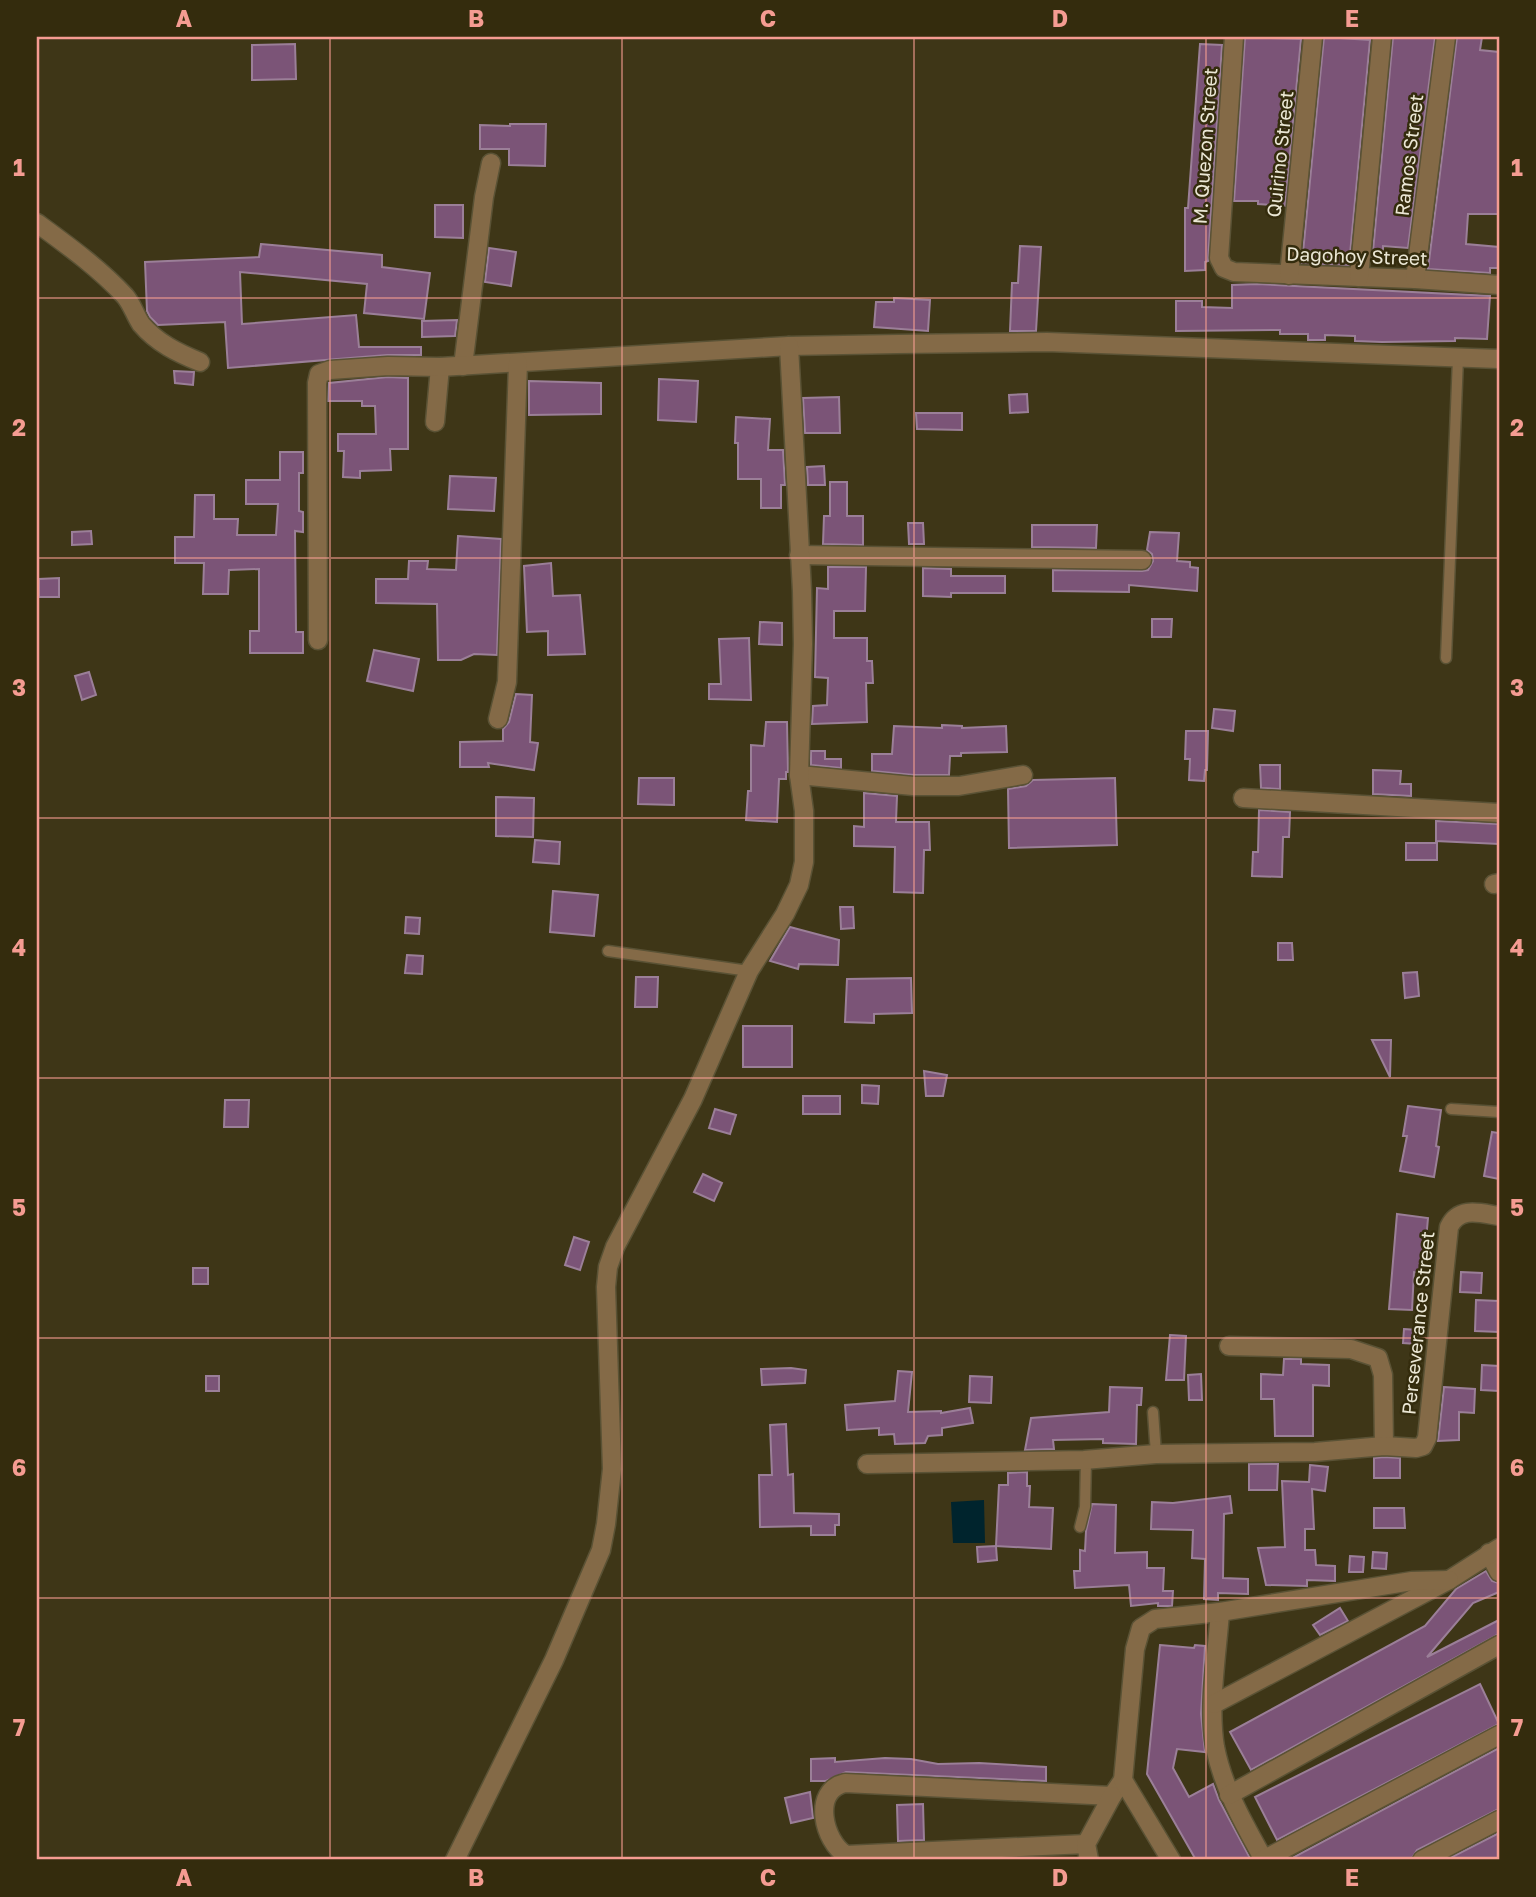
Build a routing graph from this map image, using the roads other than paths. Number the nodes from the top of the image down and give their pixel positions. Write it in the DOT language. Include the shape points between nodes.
graph roads {
  1 [pos="1234,37"];
  2 [pos="1313,37"];
  3 [pos="1382,37"];
  4 [pos="1446,37"];
  5 [pos="491,163"];
  6 [pos="37,223"];
  7 [pos="1219,258"];
  8 [pos="1289,275"];
  9 [pos="1359,278"];
  10 [pos="1415,279"];
  11 [pos="1499,285"];
  12 [pos="789,346"];
  13 [pos="1458,358"];
  14 [pos="1499,359"];
  15 [pos="200,362"];
  16 [pos="518,363"];
  17 [pos="463,366"];
  18 [pos="440,367"];
  19 [pos="435,422"];
  20 [pos="799,555"];
  21 [pos="1142,560"];
  22 [pos="318,640"];
  23 [pos="1446,658"];
  24 [pos="498,719"];
  25 [pos="799,775"];
  26 [pos="1023,775"];
  27 [pos="1243,798"];
  28 [pos="1499,813"];
  29 [pos="608,951"];
  30 [pos="749,971"];
  31 [pos="1451,1109"];
  32 [pos="1499,1112"];
  33 [pos="1499,1216"];
  34 [pos="1229,1346"];
  35 [pos="1153,1412"];
  36 [pos="1384,1446"];
  37 [pos="1156,1454"];
  38 [pos="1086,1459"];
  39 [pos="867,1464"];
  40 [pos="1080,1528"];
  41 [pos="1494,1551"];
  42 [pos="1499,1572"];
  43 [pos="1449,1580"];
  44 [pos="1220,1612"];
  45 [pos="1499,1645"];
  46 [pos="1214,1704"];
  47 [pos="1499,1735"];
  48 [pos="1123,1780"];
  49 [pos="1229,1795"];
  50 [pos="1112,1796"];
  51 [pos="1499,1820"];
  52 [pos="1087,1852"];
  53 [pos="455,1860"];
  54 [pos="1171,1860"];
  55 [pos="1263,1860"];
  56 [pos="1422,1860"];
  1 -- 7 [label="street, M. Quezon Street"];
  2 -- 8 [label="street, Quirino Street"];
  3 -- 9 [label="street"];
  4 -- 10 [label="street, Ramos Street"];
  5 -- 17 [label="street"];
  6 -- 15 [label="street" via="106,278 142,324 171,350"];
  7 -- 8 [label="street, Dagohoy Street" via="1224,268 1234,272"];
  8 -- 9 [label="street, Dagohoy Street"];
  9 -- 10 [label="street, Dagohoy Street"];
  10 -- 11 [label="street, Dagohoy Street"];
  12 -- 13 [label="street" via="1046,342"];
  12 -- 16 [label="street"];
  12 -- 20 [label="street"];
  13 -- 14 [label="street"];
  13 -- 23 [label="lane"];
  16 -- 17 [label="street"];
  16 -- 24 [label="street" via="507,682"];
  17 -- 18 [label="street"];
  18 -- 19 [label="street"];
  18 -- 22 [label="street" via="388,366 319,374"];
  20 -- 21 [label="street"];
  20 -- 25 [label="street" via="803,644"];
  25 -- 26 [label="street" via="958,786"];
  25 -- 30 [label="street" via="804,811 799,885"];
  27 -- 28 [label="street"];
  29 -- 30 [label="lane"];
  30 -- 53 [label="street" via="705,1075 608,1267 611,1469 601,1550 554,1660"];
  31 -- 32 [label="lane"];
  33 -- 36 [label="street, Perseverance Street" via="1465,1212 1452,1220 1427,1438 1416,1448"];
  34 -- 36 [label="street" via="1351,1349 1378,1358"];
  35 -- 37 [label="lane"];
  36 -- 37 [label="street" via="1315,1452"];
  37 -- 38 [label="street"];
  38 -- 39 [label="street"];
  38 -- 40 [label="lane"];
  41 -- 42 [label="street"];
  41 -- 43 [label="street"];
  43 -- 44 [label="street" via="1412,1581"];
  43 -- 46 [label="street"];
  44 -- 46 [label="street"];
  44 -- 48 [label="street" via="1155,1619 1140,1628"];
  45 -- 49 [label="street"];
  46 -- 49 [label="street" via="1215,1746"];
  47 -- 55 [label="street"];
  48 -- 50 [label="street"];
  48 -- 54 [label="street"];
  49 -- 55 [label="street"];
  50 -- 52 [label="street"];
  50 -- 52 [label="street" via="845,1783 828,1791 824,1802 833,1844 846,1855"];
  51 -- 56 [label="street"];
}
